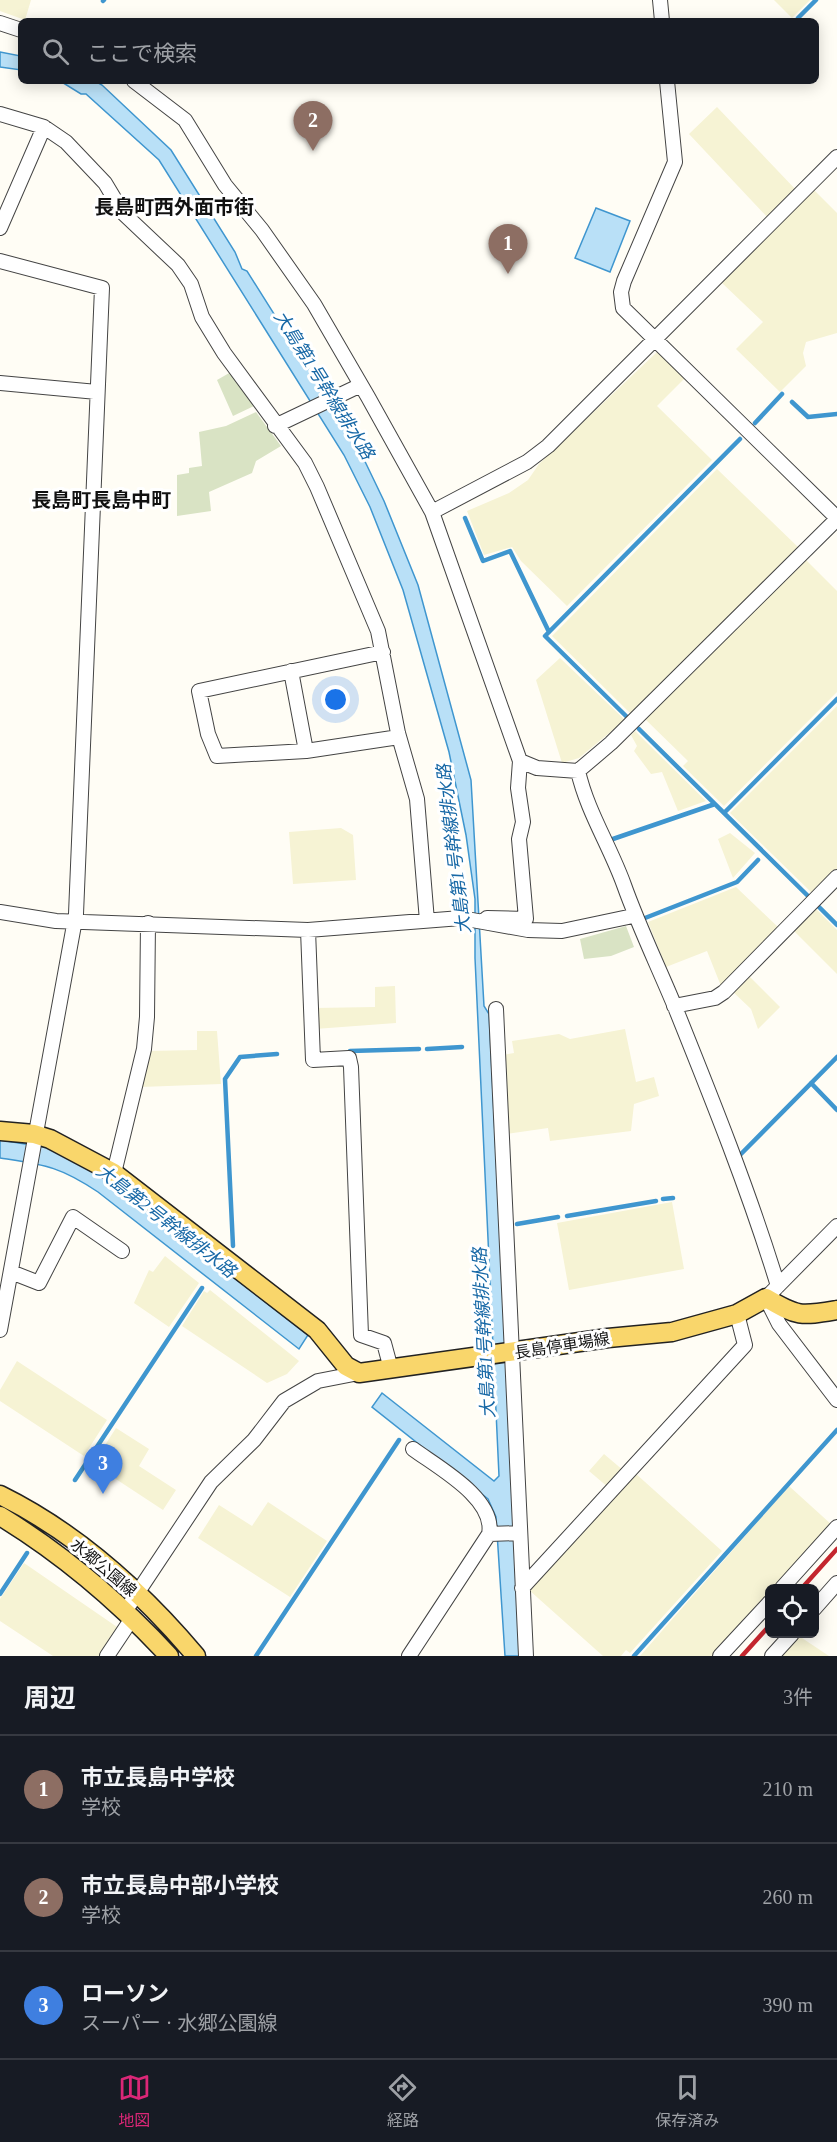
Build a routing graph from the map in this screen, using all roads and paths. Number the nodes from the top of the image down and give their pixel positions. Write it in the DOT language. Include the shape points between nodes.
graph roads {
  1 [pos="660,0"];
  2 [pos="662,18"];
  3 [pos="0,23"];
  4 [pos="18,29"];
  5 [pos="138,84"];
  6 [pos="667,84"];
  7 [pos="0,114"];
  8 [pos="44,127"];
  9 [pos="837,157"];
  10 [pos="0,228"];
  11 [pos="0,261"];
  12 [pos="658,339"];
  13 [pos="0,382"];
  14 [pos="361,385"];
  15 [pos="97,392"];
  16 [pos="275,426"];
  17 [pos="432,512"];
  18 [pos="837,519"];
  19 [pos="383,652"];
  20 [pos="291,671"];
  21 [pos="399,737"];
  22 [pos="306,751"];
  23 [pos="520,760"];
  24 [pos="578,771"];
  25 [pos="837,877"];
  26 [pos="0,912"];
  27 [pos="633,916"];
  28 [pos="478,920"];
  29 [pos="427,921"];
  30 [pos="74,922"];
  31 [pos="148,923"];
  32 [pos="308,930"];
  33 [pos="674,1006"];
  34 [pos="496,1010"];
  35 [pos="0,1131"];
  36 [pos="33,1138"];
  37 [pos="114,1173"];
  38 [pos="837,1226"];
  39 [pos="122,1251"];
  40 [pos="11,1272"];
  41 [pos="772,1292"];
  42 [pos="837,1310"];
  43 [pos="737,1314"];
  44 [pos="0,1330"];
  45 [pos="512,1353"];
  46 [pos="391,1369"];
  47 [pos="359,1373"];
  48 [pos="837,1400"];
  49 [pos="413,1449"];
  50 [pos="0,1495"];
  51 [pos="0,1516"];
  52 [pos="837,1527"];
  53 [pos="518,1533"];
  54 [pos="491,1534"];
  55 [pos="837,1583"];
  56 [pos="786,1584"];
  57 [pos="522,1588"];
  58 [pos="137,1594"];
  59 [pos="819,1603"];
  60 [pos="765,1607"];
  61 [pos="129,1613"];
  62 [pos="788,1638"];
  63 [pos="107,1656"];
  64 [pos="169,1656"];
  65 [pos="196,1656"];
  66 [pos="409,1656"];
  67 [pos="526,1656"];
  68 [pos="720,1656"];
  69 [pos="772,1656"];
  1 -- 2 [label="street"];
  3 -- 4 [label="street"];
  5 -- 14 [label="street" via="185,120 225,185 314,304"];
  6 -- 12 [label="street" via="675,162 621,292 623,308"];
  7 -- 8 [label="street"];
  8 -- 10 [label="street"];
  8 -- 16 [label="street" via="79,154 105,183 123,213 186,274 208,328"];
  9 -- 12 [label="street"];
  11 -- 15 [label="street" via="102,288"];
  12 -- 17 [label="street" via="548,446 526,462"];
  12 -- 18 [label="street"];
  13 -- 15 [label="street"];
  14 -- 16 [label="street"];
  14 -- 17 [label="street"];
  15 -- 30 [label="street" via="81,842"];
  16 -- 19 [label="street" via="305,464 317,487 378,631"];
  17 -- 23 [label="street"];
  18 -- 24 [label="street"];
  19 -- 20 [label="street"];
  19 -- 21 [label="street"];
  20 -- 22 [label="street"];
  20 -- 22 [label="street" via="200,691 208,734 217,756"];
  21 -- 22 [label="street"];
  21 -- 29 [label="street" via="417,800"];
  23 -- 24 [label="street" via="537,768"];
  23 -- 28 [label="street" via="518,788 523,822 519,839 526,919"];
  24 -- 27 [label="street" via="583,794 616,866"];
  25 -- 33 [label="street" via="724,992 715,998"];
  26 -- 30 [label="street"];
  27 -- 28 [label="street" via="562,932"];
  27 -- 33 [label="street"];
  28 -- 29 [label="street"];
  29 -- 32 [label="street"];
  30 -- 31 [label="street"];
  30 -- 36 [label="street"];
  31 -- 32 [label="street"];
  31 -- 37 [label="street" via="144,1049"];
  32 -- 46 [label="street" via="313,1060 348,1058 351,1067 361,1335 384,1343"];
  33 -- 41 [label="street" via="757,1220"];
  34 -- 45 [label="street"];
  35 -- 36 [label="main road"];
  36 -- 37 [label="main road" via="50,1139"];
  36 -- 40 [label="street"];
  37 -- 47 [label="main road" via="317,1330 346,1366"];
  38 -- 41 [label="street"];
  39 -- 40 [label="street" via="73,1216 39,1283"];
  40 -- 44 [label="street"];
  41 -- 42 [label="main road" via="792,1314"];
  41 -- 43 [label="main road, 長島停車場線"];
  41 -- 48 [label="street" via="779,1324"];
  43 -- 45 [label="main road, 長島停車場線" via="672,1332"];
  43 -- 57 [label="street" via="745,1345"];
  45 -- 46 [label="main road, 長島停車場線"];
  45 -- 53 [label="street"];
  46 -- 47 [label="main road, 長島停車場線"];
  47 -- 58 [label="street" via="318,1381 284,1401 254,1440 211,1482"];
  49 -- 54 [label="street" via="467,1489 485,1508"];
  50 -- 58 [label="main road, 水郷公園線" via="46,1521"];
  51 -- 61 [label="main road, 水郷公園線" via="40,1540"];
  52 -- 56 [label="street"];
  53 -- 54 [label="street"];
  53 -- 57 [label="street"];
  54 -- 66 [label="street"];
  55 -- 59 [label="street"];
  57 -- 67 [label="street"];
  58 -- 61 [label="street"];
  58 -- 65 [label="main road, 水郷公園線"];
  60 -- 68 [label="street"];
  61 -- 63 [label="street"];
  61 -- 64 [label="main road, 水郷公園線"];
  62 -- 69 [label="street"];
}
